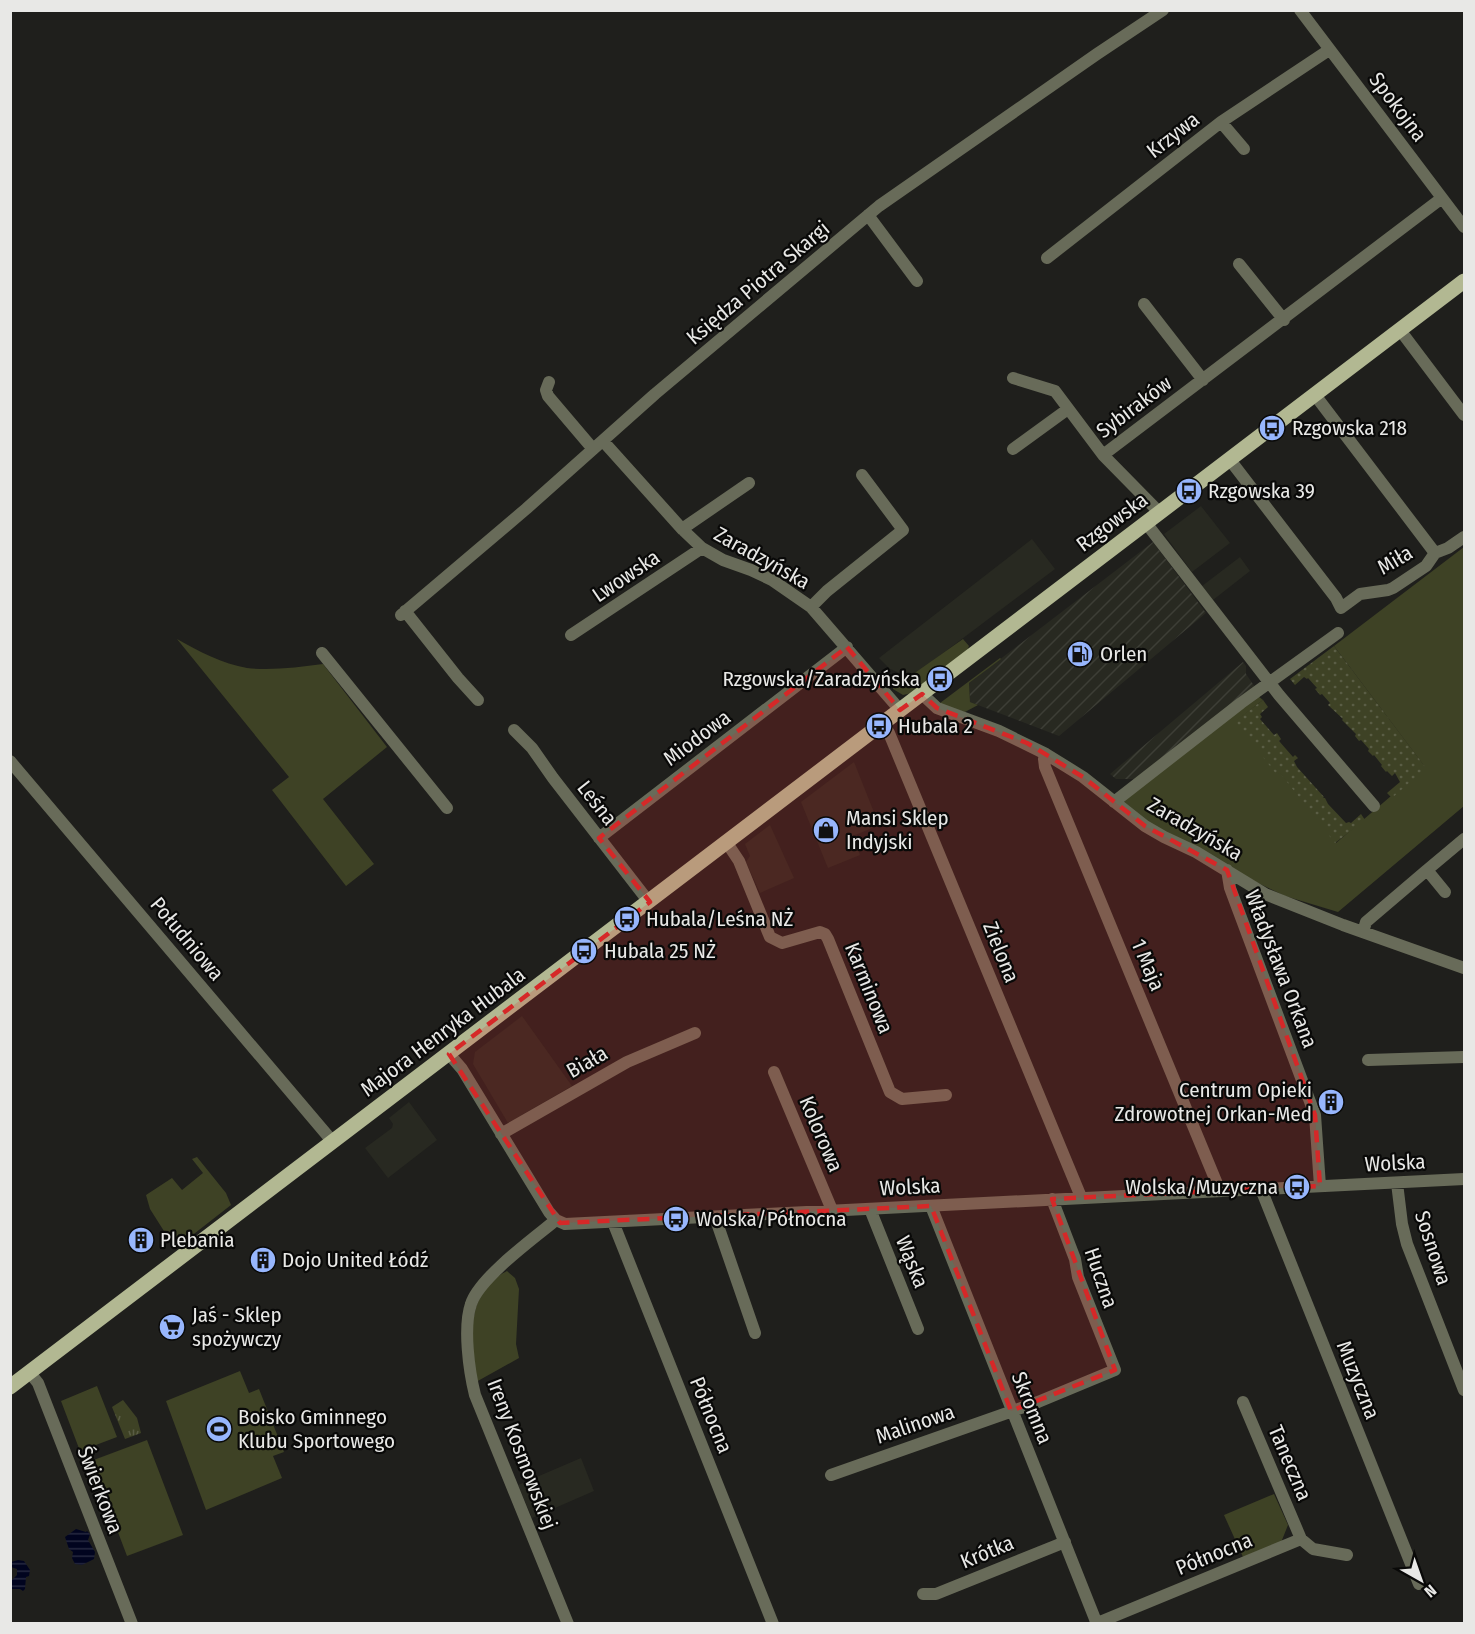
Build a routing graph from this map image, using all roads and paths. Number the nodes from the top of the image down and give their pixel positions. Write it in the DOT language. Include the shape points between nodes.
graph roads {
  1 [pos="1163,10"];
  2 [pos="1300,10"];
  3 [pos="1329,50"];
  4 [pos="1221,122"];
  5 [pos="1244,148"];
  6 [pos="1442,198"];
  7 [pos="868,215"];
  8 [pos="1464,228"];
  9 [pos="1047,258"];
  10 [pos="1239,264"];
  11 [pos="917,281"];
  12 [pos="1464,281"];
  13 [pos="1144,304"];
  14 [pos="1284,320"];
  15 [pos="1400,330"];
  16 [pos="1013,378"];
  17 [pos="1203,380"];
  18 [pos="549,382"];
  19 [pos="1315,395"];
  20 [pos="1068,409"];
  21 [pos="1464,415"];
  22 [pos="603,441"];
  23 [pos="593,449"];
  24 [pos="1014,449"];
  25 [pos="1103,455"];
  26 [pos="1230,460"];
  27 [pos="862,475"];
  28 [pos="749,483"];
  29 [pos="1160,513"];
  30 [pos="1146,523"];
  31 [pos="682,530"];
  32 [pos="1464,537"];
  33 [pos="702,548"];
  34 [pos="1436,553"];
  35 [pos="811,607"];
  36 [pos="1338,633"];
  37 [pos="571,635"];
  38 [pos="847,647"];
  39 [pos="322,653"];
  40 [pos="1269,683"];
  41 [pos="922,694"];
  42 [pos="478,700"];
  43 [pos="900,710"];
  44 [pos="882,724"];
  45 [pos="514,730"];
  46 [pos="1046,754"];
  47 [pos="10,761"];
  48 [pos="1114,802"];
  49 [pos="1374,806"];
  50 [pos="447,808"];
  51 [pos="599,838"];
  52 [pos="1464,839"];
  53 [pos="727,843"];
  54 [pos="1227,870"];
  55 [pos="1427,870"];
  56 [pos="1445,892"];
  57 [pos="650,902"];
  58 [pos="1363,932"];
  59 [pos="1464,968"];
  60 [pos="695,1033"];
  61 [pos="449,1054"];
  62 [pos="1464,1057"];
  63 [pos="1368,1060"];
  64 [pos="774,1072"];
  65 [pos="946,1095"];
  66 [pos="501,1134"];
  67 [pos="333,1142"];
  68 [pos="1464,1179"];
  69 [pos="1397,1183"];
  70 [pos="1320,1186"];
  71 [pos="1261,1189"];
  72 [pos="1220,1191"];
  73 [pos="1081,1197"];
  74 [pos="1052,1199"];
  75 [pos="931,1206"];
  76 [pos="870,1209"];
  77 [pos="832,1210"];
  78 [pos="715,1217"];
  79 [pos="556,1220"];
  80 [pos="613,1222"];
  81 [pos="918,1329"];
  82 [pos="755,1333"];
  83 [pos="1115,1370"];
  84 [pos="30,1373"];
  85 [pos="10,1387"];
  86 [pos="1464,1390"];
  87 [pos="1243,1402"];
  88 [pos="1011,1411"];
  89 [pos="831,1474"];
  90 [pos="1301,1539"];
  91 [pos="1065,1542"];
  92 [pos="1347,1555"];
  93 [pos="1419,1584"];
  94 [pos="923,1594"];
  95 [pos="132,1623"];
  96 [pos="568,1623"];
  97 [pos="773,1623"];
  98 [pos="1096,1623"];
  1 -- 7 [label="street, Księdza Piotra Skargi"];
  2 -- 3 [label="street, Spokojna"];
  3 -- 4 [label="street, Krzywa"];
  3 -- 6 [label="street, Spokojna"];
  4 -- 5 [label="street"];
  4 -- 9 [label="street, Krzywa"];
  6 -- 8 [label="street, Spokojna"];
  6 -- 14 [label="street, Sybiraków"];
  7 -- 11 [label="street"];
  7 -- 22 [label="street, Księdza Piotra Skargi"];
  10 -- 14 [label="street"];
  12 -- 15 [label="main road, Rzgowska"];
  13 -- 17 [label="street, Sybiraków"];
  14 -- 17 [label="street, Sybiraków"];
  15 -- 19 [label="main road, Rzgowska"];
  15 -- 21 [label="street"];
  16 -- 20 [label="street, Sybiraków" via="1055,391"];
  17 -- 25 [label="street, Sybiraków"];
  18 -- 23 [label="street" via="548,396"];
  19 -- 26 [label="main road, Rzgowska"];
  19 -- 34 [label="street"];
  20 -- 24 [label="street"];
  20 -- 25 [label="street, Sybiraków"];
  22 -- 23 [label="street, Księdza Piotra Skargi"];
  22 -- 31 [label="street, Zaradzyńska"];
  23 -- 42 [label="street, Księdza Piotra Skargi" via="403,613"];
  25 -- 29 [label="street"];
  26 -- 29 [label="main road, Rzgowska"];
  26 -- 34 [label="street, Miła" via="1341,608 1360,594 1393,588 1426,566"];
  27 -- 35 [label="street" via="903,530"];
  28 -- 31 [label="street"];
  29 -- 30 [label="main road, Rzgowska"];
  30 -- 40 [label="street"];
  30 -- 41 [label="main road, Rzgowska"];
  31 -- 33 [label="street, Zaradzyńska"];
  32 -- 34 [label="street, Miła"];
  33 -- 35 [label="street, Zaradzyńska" via="772,580"];
  33 -- 37 [label="street, Lwowska"];
  35 -- 38 [label="street, Zaradzyńska"];
  36 -- 40 [label="street"];
  38 -- 43 [label="street, Zaradzyńska"];
  38 -- 51 [label="street, Miodowa"];
  39 -- 50 [label="street"];
  40 -- 48 [label="street"];
  40 -- 49 [label="street"];
  41 -- 43 [label="main road, Rzgowska"];
  41 -- 46 [label="street, Zaradzyńska" via="937,708"];
  43 -- 44 [label="main road, Majora Henryka Hubala"];
  44 -- 53 [label="main road, Majora Henryka Hubala"];
  44 -- 73 [label="street, Zielona"];
  45 -- 51 [label="street, Leśna"];
  46 -- 48 [label="street, Zaradzyńska"];
  46 -- 72 [label="street, 1 Maja" via="1045,767"];
  47 -- 67 [label="street, Południowa"];
  48 -- 54 [label="street, Zaradzyńska" via="1164,837"];
  51 -- 57 [label="street, Leśna"];
  52 -- 55 [label="street"];
  53 -- 57 [label="main road, Majora Henryka Hubala"];
  53 -- 65 [label="street, Karminowa" via="739,861 770,937 782,943 825,934 890,1092 906,1099"];
  54 -- 58 [label="street, Zaradzyńska" via="1265,894"];
  54 -- 70 [label="street, Władysława Orkana" via="1230,888 1315,1115"];
  55 -- 56 [label="street"];
  55 -- 58 [label="street" via="1366,922"];
  57 -- 61 [label="main road, Majora Henryka Hubala"];
  58 -- 59 [label="street, Zaradzyńska"];
  60 -- 66 [label="street, Biała" via="627,1062"];
  61 -- 66 [label="street"];
  61 -- 67 [label="main road, Majora Henryka Hubala"];
  62 -- 63 [label="street"];
  64 -- 77 [label="street, Kolorowa"];
  66 -- 79 [label="street"];
  67 -- 84 [label="main road, Majora Henryka Hubala"];
  68 -- 69 [label="street, Wolska"];
  69 -- 70 [label="street, Wolska"];
  69 -- 86 [label="street, Sosnowa" via="1407,1244"];
  70 -- 71 [label="street, Wolska"];
  71 -- 72 [label="street, Wolska"];
  71 -- 93 [label="street, Muzyczna"];
  72 -- 73 [label="street, Wolska"];
  73 -- 74 [label="street, Wolska"];
  74 -- 75 [label="street, Wolska"];
  74 -- 83 [label="street, Huczna"];
  75 -- 76 [label="street, Wolska"];
  75 -- 88 [label="street, Skromna"];
  76 -- 77 [label="street, Wolska"];
  76 -- 81 [label="street, Wąska"];
  77 -- 78 [label="street, Wolska"];
  78 -- 80 [label="street, Wolska"];
  78 -- 82 [label="street"];
  79 -- 80 [label="street, Wolska" via="566,1224"];
  79 -- 96 [label="street, Ireny Kosmowskiej" via="488,1278 471,1302 467,1325 475,1395"];
  80 -- 97 [label="street, Północna"];
  83 -- 88 [label="street, Malinowa"];
  84 -- 85 [label="main road, Majora Henryka Hubala"];
  84 -- 95 [label="street, Świerkowa" via="38,1383"];
  87 -- 90 [label="street, Taneczna"];
  88 -- 89 [label="street, Malinowa"];
  88 -- 91 [label="street, Skromna"];
  90 -- 92 [label="street" via="1313,1549"];
  90 -- 98 [label="street, Północna"];
  91 -- 94 [label="street, Krótka" via="936,1594"];
  91 -- 98 [label="street, Skromna"];
}
